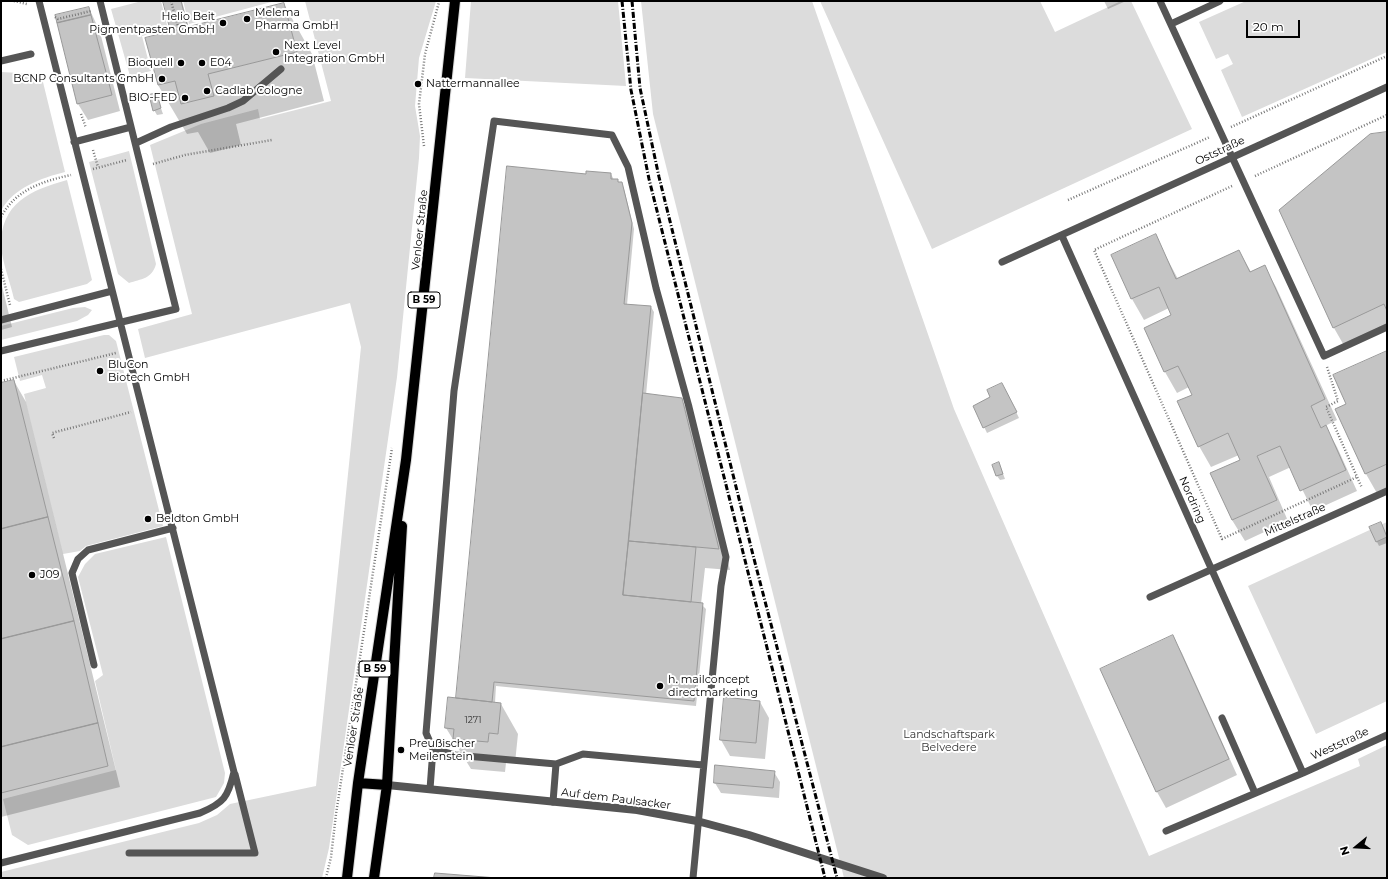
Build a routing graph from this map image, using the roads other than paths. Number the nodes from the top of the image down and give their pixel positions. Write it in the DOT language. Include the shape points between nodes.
graph roads {
  1 [pos="38,1"];
  2 [pos="1160,1"];
  3 [pos="1220,1"];
  4 [pos="454,3"];
  5 [pos="101,4"];
  6 [pos="1170,24"];
  7 [pos="32,54"];
  8 [pos="1,61"];
  9 [pos="280,69"];
  10 [pos="1387,87"];
  11 [pos="131,127"];
  12 [pos="74,142"];
  13 [pos="136,143"];
  14 [pos="1231,158"];
  15 [pos="1062,236"];
  16 [pos="1002,262"];
  17 [pos="112,291"];
  18 [pos="1,320"];
  19 [pos="121,321"];
  20 [pos="1387,327"];
  21 [pos="1,351"];
  22 [pos="406,460"];
  23 [pos="1387,491"];
  24 [pos="173,528"];
  25 [pos="1211,570"];
  26 [pos="1150,597"];
  27 [pos="94,665"];
  28 [pos="1222,718"];
  29 [pos="1387,735"];
  30 [pos="433,749"];
  31 [pos="556,764"];
  32 [pos="703,764"];
  33 [pos="234,772"];
  34 [pos="1303,773"];
  35 [pos="358,783"];
  36 [pos="387,785"];
  37 [pos="430,789"];
  38 [pos="1255,793"];
  39 [pos="554,802"];
  40 [pos="697,821"];
  41 [pos="1166,831"];
  42 [pos="129,853"];
  43 [pos="1,863"];
  44 [pos="347,878"];
  45 [pos="374,878"];
  46 [pos="693,878"];
  47 [pos="883,878"];
  1 -- 12 [label="lane"];
  2 -- 6 [label="lane"];
  3 -- 6 [label="lane"];
  4 -- 22 [label="main road, Venloer Straße / B 59"];
  5 -- 11 [label="lane"];
  6 -- 14 [label="lane"];
  7 -- 8 [label="lane"];
  9 -- 13 [label="lane" via="243,101 171,127"];
  10 -- 14 [label="lane, Oststraße"];
  11 -- 12 [label="lane"];
  11 -- 13 [label="lane"];
  12 -- 17 [label="lane"];
  13 -- 19 [label="lane" via="176,309"];
  14 -- 15 [label="lane, Oststraße"];
  14 -- 20 [label="lane" via="1324,356"];
  15 -- 16 [label="lane, Oststraße"];
  15 -- 25 [label="lane, Nordring"];
  17 -- 18 [label="lane"];
  17 -- 19 [label="lane"];
  19 -- 21 [label="lane"];
  19 -- 24 [label="lane"];
  22 -- 35 [label="main road, Venloer Straße / B 59"];
  22 -- 36 [label="main road, Venloer Straße / B 59"];
  23 -- 25 [label="lane, Mittelstraße"];
  24 -- 27 [label="lane" via="88,550 78,559 72,573"];
  24 -- 33 [label="lane"];
  25 -- 26 [label="lane, Mittelstraße"];
  25 -- 34 [label="lane, Nordring"];
  28 -- 38 [label="lane"];
  29 -- 34 [label="lane, Weststraße"];
  30 -- 31 [label="lane" via="455,755"];
  30 -- 32 [label="lane" via="426,733 454,391 494,121 612,135 628,167 656,288 726,557"];
  30 -- 37 [label="lane"];
  31 -- 32 [label="lane" via="583,754"];
  31 -- 39 [label="lane"];
  32 -- 40 [label="lane"];
  33 -- 42 [label="lane" via="255,853"];
  33 -- 43 [label="lane" via="229,791 217,806 200,813"];
  34 -- 38 [label="lane, Weststraße"];
  35 -- 36 [label="main road"];
  35 -- 44 [label="main road, Venloer Straße / B 59"];
  36 -- 37 [label="street, Auf dem Paulsacker"];
  36 -- 45 [label="main road, Venloer Straße / B 59"];
  37 -- 39 [label="street, Auf dem Paulsacker"];
  38 -- 41 [label="lane, Weststraße"];
  39 -- 40 [label="street, Auf dem Paulsacker" via="637,810"];
  40 -- 46 [label="lane"];
  40 -- 47 [label="street, Auf dem Paulsacker"];
}
